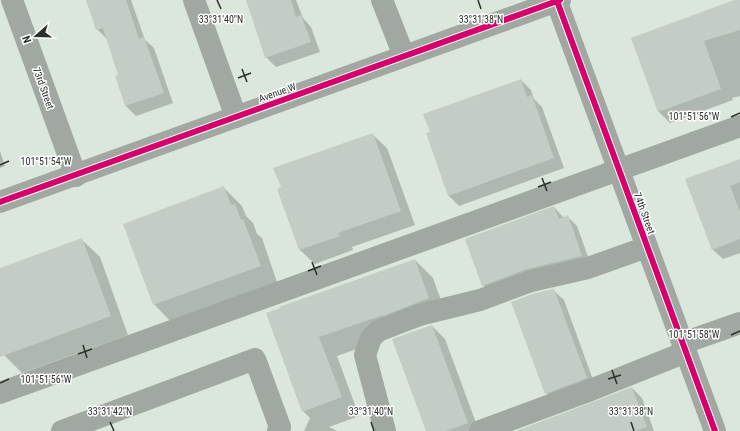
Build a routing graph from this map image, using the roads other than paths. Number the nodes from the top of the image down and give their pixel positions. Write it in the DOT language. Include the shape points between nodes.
graph roads {
  1 [pos="12,0"];
  2 [pos="194,0"];
  3 [pos="382,0"];
  4 [pos="558,0"];
  5 [pos="404,56"];
  6 [pos="236,117"];
  7 [pos="740,126"];
  8 [pos="619,169"];
  9 [pos="76,176"];
  10 [pos="0,202"];
  11 [pos="647,247"];
  12 [pos="740,323"];
  13 [pos="684,348"];
  14 [pos="0,393"];
  15 [pos="62,431"];
  16 [pos="278,431"];
  17 [pos="385,431"];
  18 [pos="480,431"];
  19 [pos="715,431"];
  1 -- 9 [label="street, 73rd Street"];
  2 -- 6 [label="street"];
  3 -- 5 [label="street"];
  4 -- 5 [label="street, Avenue W"];
  4 -- 8 [label="street, 74th Street"];
  5 -- 6 [label="street, Avenue W"];
  6 -- 9 [label="street, Avenue W"];
  7 -- 8 [label="street"];
  8 -- 11 [label="street, 74th Street"];
  8 -- 14 [label="street"];
  9 -- 10 [label="street, Avenue W"];
  11 -- 13 [label="street, 74th Street"];
  11 -- 17 [label="street" via="588,268 531,281 480,300 419,315 378,331 371,338 365,355"];
  12 -- 13 [label="street"];
  13 -- 18 [label="street" via="583,393"];
  13 -- 19 [label="street, 74th Street"];
  15 -- 16 [label="street" via="254,359 280,427"];
}
